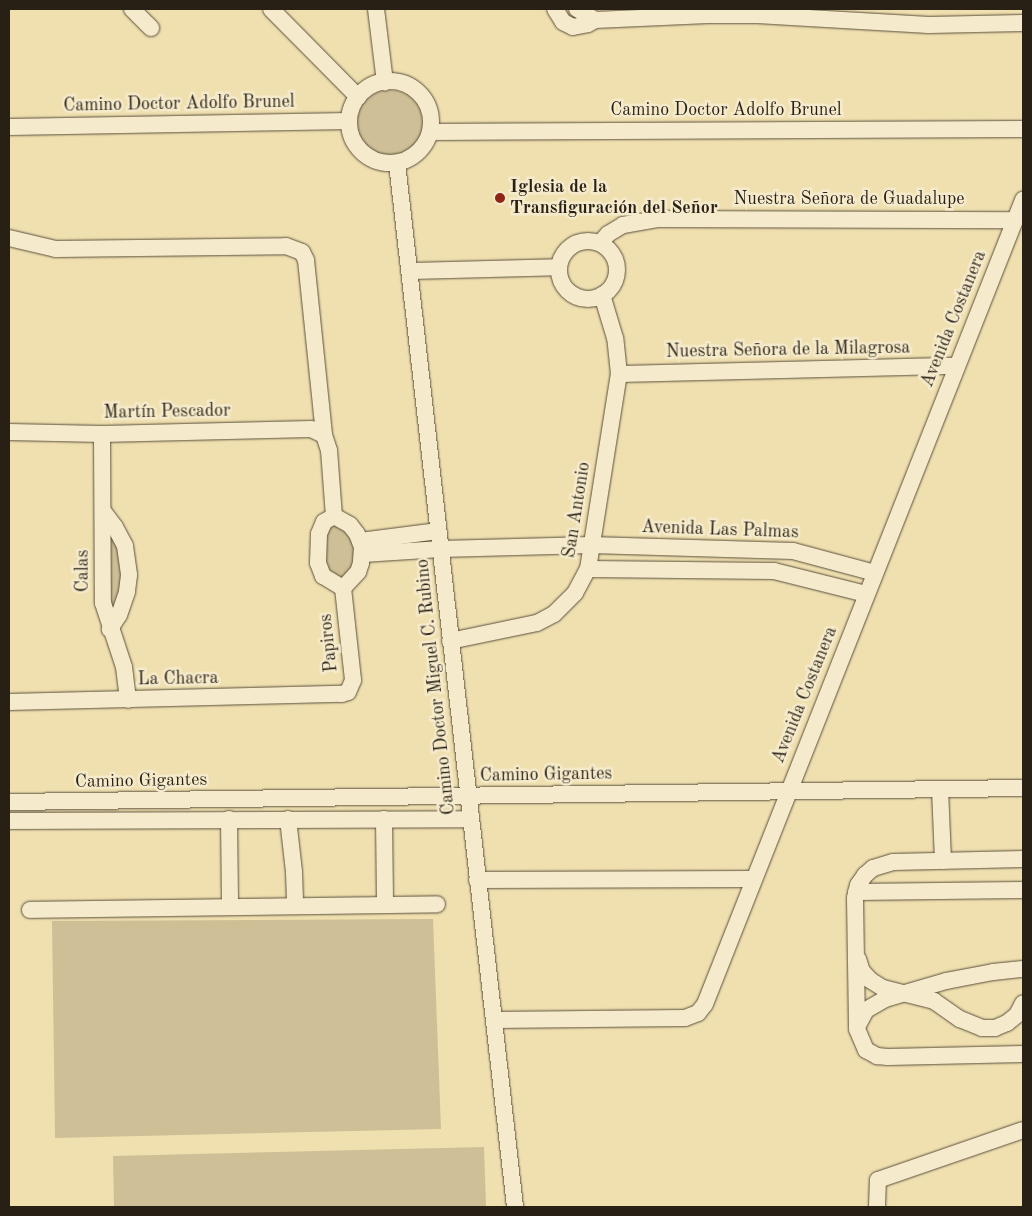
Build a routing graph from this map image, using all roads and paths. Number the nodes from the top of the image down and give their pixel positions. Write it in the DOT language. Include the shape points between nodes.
graph roads {
  1 [pos="132,9"];
  2 [pos="271,9"];
  3 [pos="376,9"];
  4 [pos="578,9"];
  5 [pos="658,12"];
  6 [pos="704,12"];
  7 [pos="559,15"];
  8 [pos="595,20"];
  9 [pos="1023,23"];
  10 [pos="151,28"];
  11 [pos="385,82"];
  12 [pos="358,97"];
  13 [pos="349,121"];
  14 [pos="9,127"];
  15 [pos="1023,129"];
  16 [pos="430,132"];
  17 [pos="397,163"];
  18 [pos="1023,200"];
  19 [pos="1015,220"];
  20 [pos="9,238"];
  21 [pos="600,243"];
  22 [pos="559,267"];
  23 [pos="410,271"];
  24 [pos="602,295"];
  25 [pos="957,366"];
  26 [pos="619,374"];
  27 [pos="9,432"];
  28 [pos="102,434"];
  29 [pos="324,435"];
  30 [pos="102,511"];
  31 [pos="334,516"];
  32 [pos="438,531"];
  33 [pos="591,545"];
  34 [pos="362,548"];
  35 [pos="441,549"];
  36 [pos="588,569"];
  37 [pos="875,573"];
  38 [pos="343,588"];
  39 [pos="866,594"];
  40 [pos="110,629"];
  41 [pos="450,641"];
  42 [pos="348,692"];
  43 [pos="128,700"];
  44 [pos="9,702"];
  45 [pos="1023,788"];
  46 [pos="940,789"];
  47 [pos="788,791"];
  48 [pos="467,796"];
  49 [pos="9,802"];
  50 [pos="230,819"];
  51 [pos="288,819"];
  52 [pos="384,819"];
  53 [pos="470,819"];
  54 [pos="9,821"];
  55 [pos="1023,859"];
  56 [pos="943,861"];
  57 [pos="754,879"];
  58 [pos="477,880"];
  59 [pos="1023,890"];
  60 [pos="856,892"];
  61 [pos="436,904"];
  62 [pos="385,905"];
  63 [pos="295,906"];
  64 [pos="230,907"];
  65 [pos="30,910"];
  66 [pos="855,952"];
  67 [pos="1023,969"];
  68 [pos="905,993"];
  69 [pos="1023,1005"];
  70 [pos="494,1020"];
  71 [pos="856,1029"];
  72 [pos="1023,1054"];
  73 [pos="1023,1130"];
  74 [pos="515,1207"];
  75 [pos="877,1207"];
  1 -- 10 [label="street"];
  2 -- 12 [label="street"];
  3 -- 11 [label="street"];
  4 -- 8 [label="street"];
  5 -- 6 [label="street"];
  5 -- 8 [label="street"];
  6 -- 9 [label="street" via="928,25"];
  7 -- 8 [label="street" via="573,27"];
  11 -- 12 [label="street" via="366,89"];
  11 -- 16 [label="street" via="406,85 424,100 429,110"];
  12 -- 13 [label="street"];
  13 -- 14 [label="street, Camino Doctor Adolfo Brunel"];
  13 -- 17 [label="street" via="353,138 363,154 374,160"];
  15 -- 16 [label="street, Camino Doctor Adolfo Brunel"];
  16 -- 17 [label="street" via="415,155"];
  17 -- 23 [label="street, Camino Doctor Miguel C. Rubino"];
  18 -- 19 [label="street, Avenida Costanera"];
  19 -- 21 [label="street, Nuestra Señora de Guadalupe" via="658,219 623,225"];
  19 -- 25 [label="street, Avenida Costanera"];
  20 -- 29 [label="street" via="56,249 286,246 302,252 306,260"];
  21 -- 22 [label="street" via="586,240 573,244 563,254"];
  21 -- 24 [label="street" via="611,252 616,265 612,285"];
  22 -- 23 [label="street"];
  22 -- 24 [label="street" via="565,287 575,296 589,299"];
  23 -- 32 [label="street, Camino Doctor Miguel C. Rubino"];
  24 -- 26 [label="street, San Antonio" via="615,338"];
  25 -- 26 [label="street, Nuestra Señora de la Milagrosa"];
  25 -- 37 [label="street, Avenida Costanera"];
  26 -- 33 [label="street, San Antonio"];
  27 -- 28 [label="street, Martín Pescador"];
  28 -- 29 [label="street, Martín Pescador" via="310,429"];
  28 -- 30 [label="street, Calas"];
  29 -- 31 [label="street" via="329,450"];
  30 -- 40 [label="street, Calas" via="103,603"];
  30 -- 40 [label="street" via="124,546 129,575 119,615"];
  31 -- 34 [label="street" via="350,525"];
  31 -- 38 [label="street, Papiros" via="324,522 319,534 318,562 323,576"];
  32 -- 34 [label="street"];
  32 -- 35 [label="street, Camino Doctor Miguel C. Rubino"];
  33 -- 35 [label="street, Avenida Las Palmas"];
  33 -- 36 [label="street, San Antonio"];
  33 -- 37 [label="street, Avenida Las Palmas" via="793,551"];
  34 -- 35 [label="street"];
  34 -- 38 [label="street, Papiros" via="358,572"];
  35 -- 41 [label="street, Camino Doctor Miguel C. Rubino"];
  36 -- 39 [label="street" via="774,571"];
  36 -- 41 [label="street, San Antonio" via="575,594 554,614 537,624"];
  37 -- 39 [label="street, Avenida Costanera"];
  38 -- 42 [label="street, Papiros" via="353,680"];
  39 -- 47 [label="street, Avenida Costanera"];
  40 -- 43 [label="street, Calas" via="124,667"];
  41 -- 48 [label="street, Camino Doctor Miguel C. Rubino"];
  42 -- 43 [label="street, La Chacra"];
  43 -- 44 [label="street, La Chacra"];
  45 -- 46 [label="street, Camino Gigantes"];
  46 -- 47 [label="street, Camino Gigantes"];
  46 -- 56 [label="street"];
  47 -- 48 [label="street, Camino Gigantes"];
  47 -- 57 [label="street, Avenida Costanera"];
  48 -- 49 [label="street, Camino Gigantes"];
  48 -- 53 [label="street, Camino Doctor Miguel C. Rubino"];
  50 -- 51 [label="street"];
  50 -- 54 [label="street"];
  50 -- 64 [label="street"];
  51 -- 52 [label="street"];
  51 -- 63 [label="street"];
  52 -- 53 [label="street"];
  52 -- 62 [label="street"];
  53 -- 58 [label="street, Camino Doctor Miguel C. Rubino"];
  55 -- 56 [label="street"];
  56 -- 60 [label="street" via="882,864 866,875"];
  57 -- 58 [label="street"];
  57 -- 70 [label="street, Avenida Costanera" via="705,1004 698,1013 686,1018"];
  58 -- 70 [label="street, Camino Doctor Miguel C. Rubino"];
  59 -- 60 [label="street"];
  60 -- 66 [label="street"];
  61 -- 62 [label="street"];
  62 -- 63 [label="street"];
  63 -- 64 [label="street"];
  64 -- 65 [label="street"];
  66 -- 68 [label="street" via="862,971 870,980 883,988"];
  66 -- 71 [label="street"];
  67 -- 68 [label="street" via="956,979"];
  68 -- 69 [label="street" via="934,1001 960,1019 982,1028 995,1028 1007,1023"];
  68 -- 71 [label="street" via="866,1010"];
  70 -- 74 [label="street, Camino Doctor Miguel C. Rubino"];
  71 -- 72 [label="street" via="866,1050 877,1056"];
  73 -- 75 [label="street" via="878,1180"];
}
